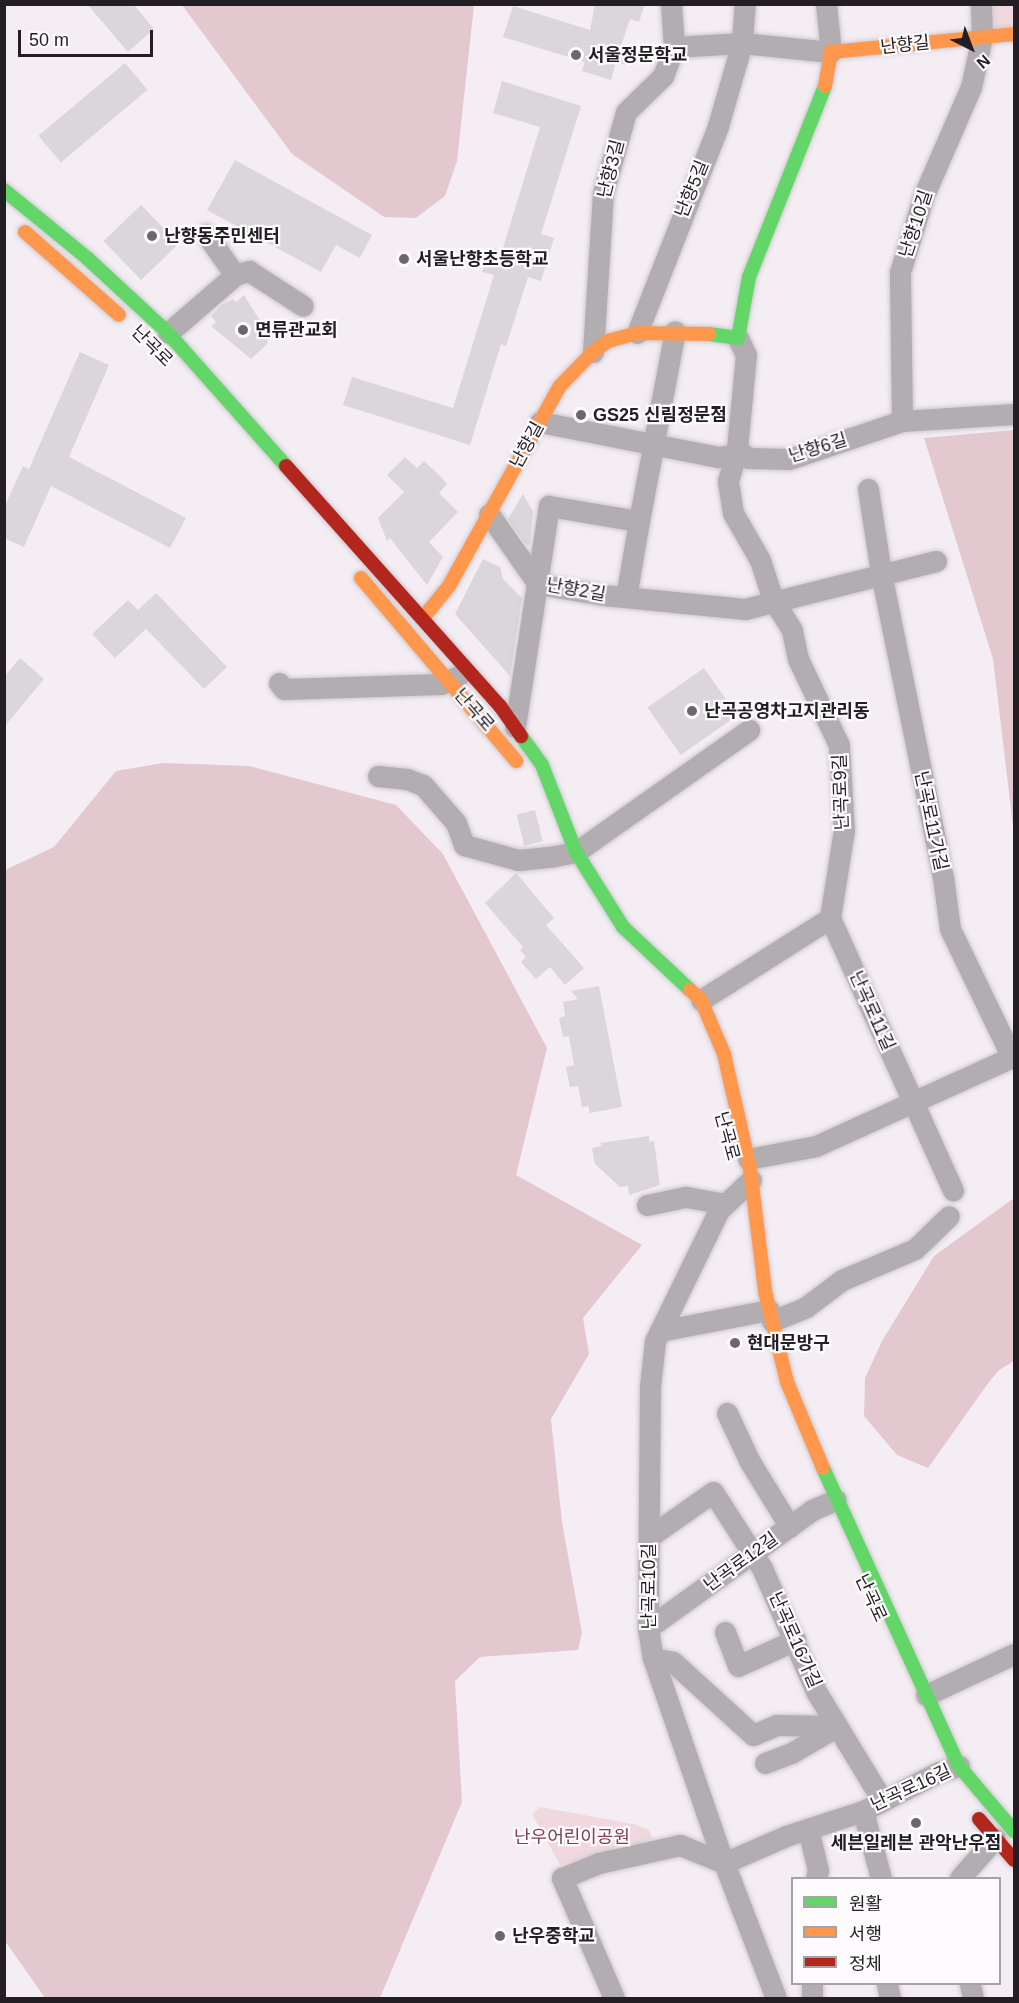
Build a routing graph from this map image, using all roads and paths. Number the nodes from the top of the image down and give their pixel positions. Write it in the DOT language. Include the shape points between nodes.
graph roads {
  1 [pos="671,4"];
  2 [pos="744,4"];
  3 [pos="826,4"];
  4 [pos="981,4"];
  5 [pos="1014,34"];
  6 [pos="982,37"];
  7 [pos="742,43"];
  8 [pos="674,47"];
  9 [pos="831,52"];
  10 [pos="4,190"];
  11 [pos="13,222"];
  12 [pos="206,234"];
  13 [pos="235,276"];
  14 [pos="303,306"];
  15 [pos="127,322"];
  16 [pos="675,331"];
  17 [pos="168,333"];
  18 [pos="637,333"];
  19 [pos="738,338"];
  20 [pos="593,352"];
  21 [pos="1014,414"];
  22 [pos="540,422"];
  23 [pos="902,422"];
  24 [pos="651,444"];
  25 [pos="737,452"];
  26 [pos="868,489"];
  27 [pos="489,514"];
  28 [pos="639,521"];
  29 [pos="936,561"];
  30 [pos="348,564"];
  31 [pos="880,573"];
  32 [pos="538,584"];
  33 [pos="626,597"];
  34 [pos="773,600"];
  35 [pos="423,618"];
  36 [pos="457,676"];
  37 [pos="279,683"];
  38 [pos="515,727"];
  39 [pos="749,730"];
  40 [pos="378,776"];
  41 [pos="527,777"];
  42 [pos="564,851"];
  43 [pos="577,883"];
  44 [pos="830,918"];
  45 [pos="701,1000"];
  46 [pos="1013,1056"];
  47 [pos="914,1104"];
  48 [pos="726,1132"];
  49 [pos="747,1176"];
  50 [pos="953,1191"];
  51 [pos="724,1204"];
  52 [pos="647,1205"];
  53 [pos="949,1216"];
  54 [pos="766,1315"];
  55 [pos="660,1331"];
  56 [pos="727,1413"];
  57 [pos="831,1502"];
  58 [pos="790,1527"];
  59 [pos="649,1537"];
  60 [pos="754,1554"];
  61 [pos="648,1628"];
  62 [pos="725,1632"];
  63 [pos="795,1640"];
  64 [pos="1014,1654"];
  65 [pos="652,1658"];
  66 [pos="926,1695"];
  67 [pos="837,1726"];
  68 [pos="765,1763"];
  69 [pos="954,1768"];
  70 [pos="957,1789"];
  71 [pos="882,1800"];
  72 [pos="970,1807"];
  73 [pos="863,1811"];
  74 [pos="808,1829"];
  75 [pos="1005,1835"];
  76 [pos="1014,1860"];
  77 [pos="724,1863"];
  78 [pos="816,1877"];
  79 [pos="881,1877"];
  80 [pos="961,1877"];
  81 [pos="614,1998"];
  82 [pos="776,1998"];
  1 -- 8 [label="street, 난향3길"];
  2 -- 7 [label="street, 난향5길"];
  3 -- 9 [label="street"];
  4 -- 6 [label="street, 난향10길"];
  5 -- 6 [label="main road, 난향길"];
  6 -- 9 [label="main road, 난향길"];
  6 -- 23 [label="street, 난향10길" via="971,87 924,195 900,272"];
  7 -- 8 [label="street"];
  7 -- 9 [label="street, 난향길"];
  7 -- 18 [label="street, 난향5길" via="718,126"];
  8 -- 20 [label="street, 난향3길" via="663,76 626,112 603,193"];
  9 -- 19 [label="main road" via="823,98 749,278"];
  10 -- 17 [label="main road, 난곡로" via="87,258"];
  11 -- 15 [label="main road, 난곡로"];
  12 -- 13 [label="street"];
  13 -- 14 [label="street" via="249,271"];
  13 -- 17 [label="street"];
  16 -- 18 [label="main road, 난향길"];
  16 -- 19 [label="main road, 난향길"];
  16 -- 24 [label="street"];
  17 -- 35 [label="main road, 난곡로"];
  18 -- 20 [label="main road, 난향길" via="608,341"];
  19 -- 25 [label="street" via="746,355"];
  20 -- 22 [label="main road, 난향길" via="560,386"];
  21 -- 23 [label="street, 난향6길"];
  22 -- 24 [label="street"];
  22 -- 27 [label="main road, 난향길"];
  23 -- 25 [label="street, 난향6길" via="789,459 762,461"];
  24 -- 25 [label="street" via="718,457"];
  24 -- 28 [label="street"];
  25 -- 34 [label="street, 난곡로9길" via="728,481 733,513 760,560"];
  26 -- 31 [label="street, 난곡로11가길"];
  27 -- 32 [label="street, 난향2길"];
  27 -- 35 [label="main road, 난향길" via="449,586"];
  28 -- 32 [label="street" via="549,506"];
  28 -- 33 [label="street, 난향2길"];
  29 -- 31 [label="street"];
  30 -- 36 [label="main road, 난곡로"];
  31 -- 34 [label="street"];
  31 -- 46 [label="street, 난곡로11가길" via="943,877 950,929"];
  32 -- 33 [label="street, 난향2길"];
  32 -- 38 [label="street"];
  33 -- 34 [label="street, 난향2길" via="745,609"];
  34 -- 44 [label="street, 난곡로9길" via="792,630 798,659 839,745 844,830"];
  35 -- 36 [label="main road, 난곡로"];
  36 -- 37 [label="street" via="441,684 284,689"];
  36 -- 38 [label="main road, 난곡로"];
  36 -- 41 [label="main road, 난곡로"];
  38 -- 42 [label="main road, 난곡로" via="542,765"];
  39 -- 42 [label="street"];
  40 -- 42 [label="street" via="423,785 456,823 464,845 476,850 519,860"];
  42 -- 43 [label="main road, 난곡로"];
  42 -- 45 [label="main road, 난곡로" via="623,927"];
  44 -- 45 [label="street"];
  44 -- 47 [label="street, 난곡로11길"];
  45 -- 49 [label="main road, 난곡로" via="724,1054"];
  46 -- 47 [label="street"];
  47 -- 49 [label="street"];
  47 -- 50 [label="street, 난곡로11길"];
  48 -- 49 [label="main road, 난곡로"];
  49 -- 51 [label="street, 난곡로10길"];
  49 -- 54 [label="main road, 난곡로"];
  51 -- 52 [label="street" via="686,1197"];
  51 -- 55 [label="street, 난곡로10길"];
  53 -- 54 [label="street" via="915,1249 842,1280 806,1307"];
  54 -- 55 [label="street"];
  54 -- 57 [label="main road, 난곡로"];
  55 -- 59 [label="street, 난곡로10길" via="650,1386"];
  56 -- 58 [label="street" via="750,1462"];
  57 -- 58 [label="street, 난곡로12길"];
  57 -- 66 [label="main road, 난곡로" via="891,1611"];
  57 -- 69 [label="main road, 난곡로"];
  58 -- 60 [label="street, 난곡로12길"];
  59 -- 60 [label="street, 난곡로16가길" via="713,1492"];
  59 -- 61 [label="street, 난곡로10길"];
  60 -- 61 [label="street, 난곡로12길"];
  60 -- 63 [label="street, 난곡로16가길"];
  61 -- 65 [label="street, 난곡로10길"];
  62 -- 63 [label="street" via="738,1666"];
  63 -- 67 [label="street, 난곡로16가길"];
  64 -- 66 [label="street"];
  65 -- 67 [label="street" via="673,1662 753,1735 777,1725"];
  65 -- 77 [label="street, 난곡로10길"];
  66 -- 69 [label="main road, 난곡로"];
  67 -- 68 [label="street" via="793,1752"];
  67 -- 71 [label="street, 난곡로16가길"];
  69 -- 70 [label="main road, 난곡로"];
  69 -- 71 [label="street, 난곡로16길"];
  69 -- 75 [label="main road, 난곡로"];
  71 -- 73 [label="street, 난곡로16길"];
  72 -- 75 [label="main road, 난곡로"];
  73 -- 74 [label="street, 난곡로16길"];
  73 -- 79 [label="street, 난곡로16길"];
  74 -- 77 [label="street, 난곡로16길"];
  74 -- 78 [label="street"];
  75 -- 76 [label="main road, 난곡로"];
  75 -- 80 [label="street"];
  77 -- 81 [label="street" via="680,1845 599,1863 562,1878"];
  77 -- 82 [label="street, 난곡로10길"];
}
